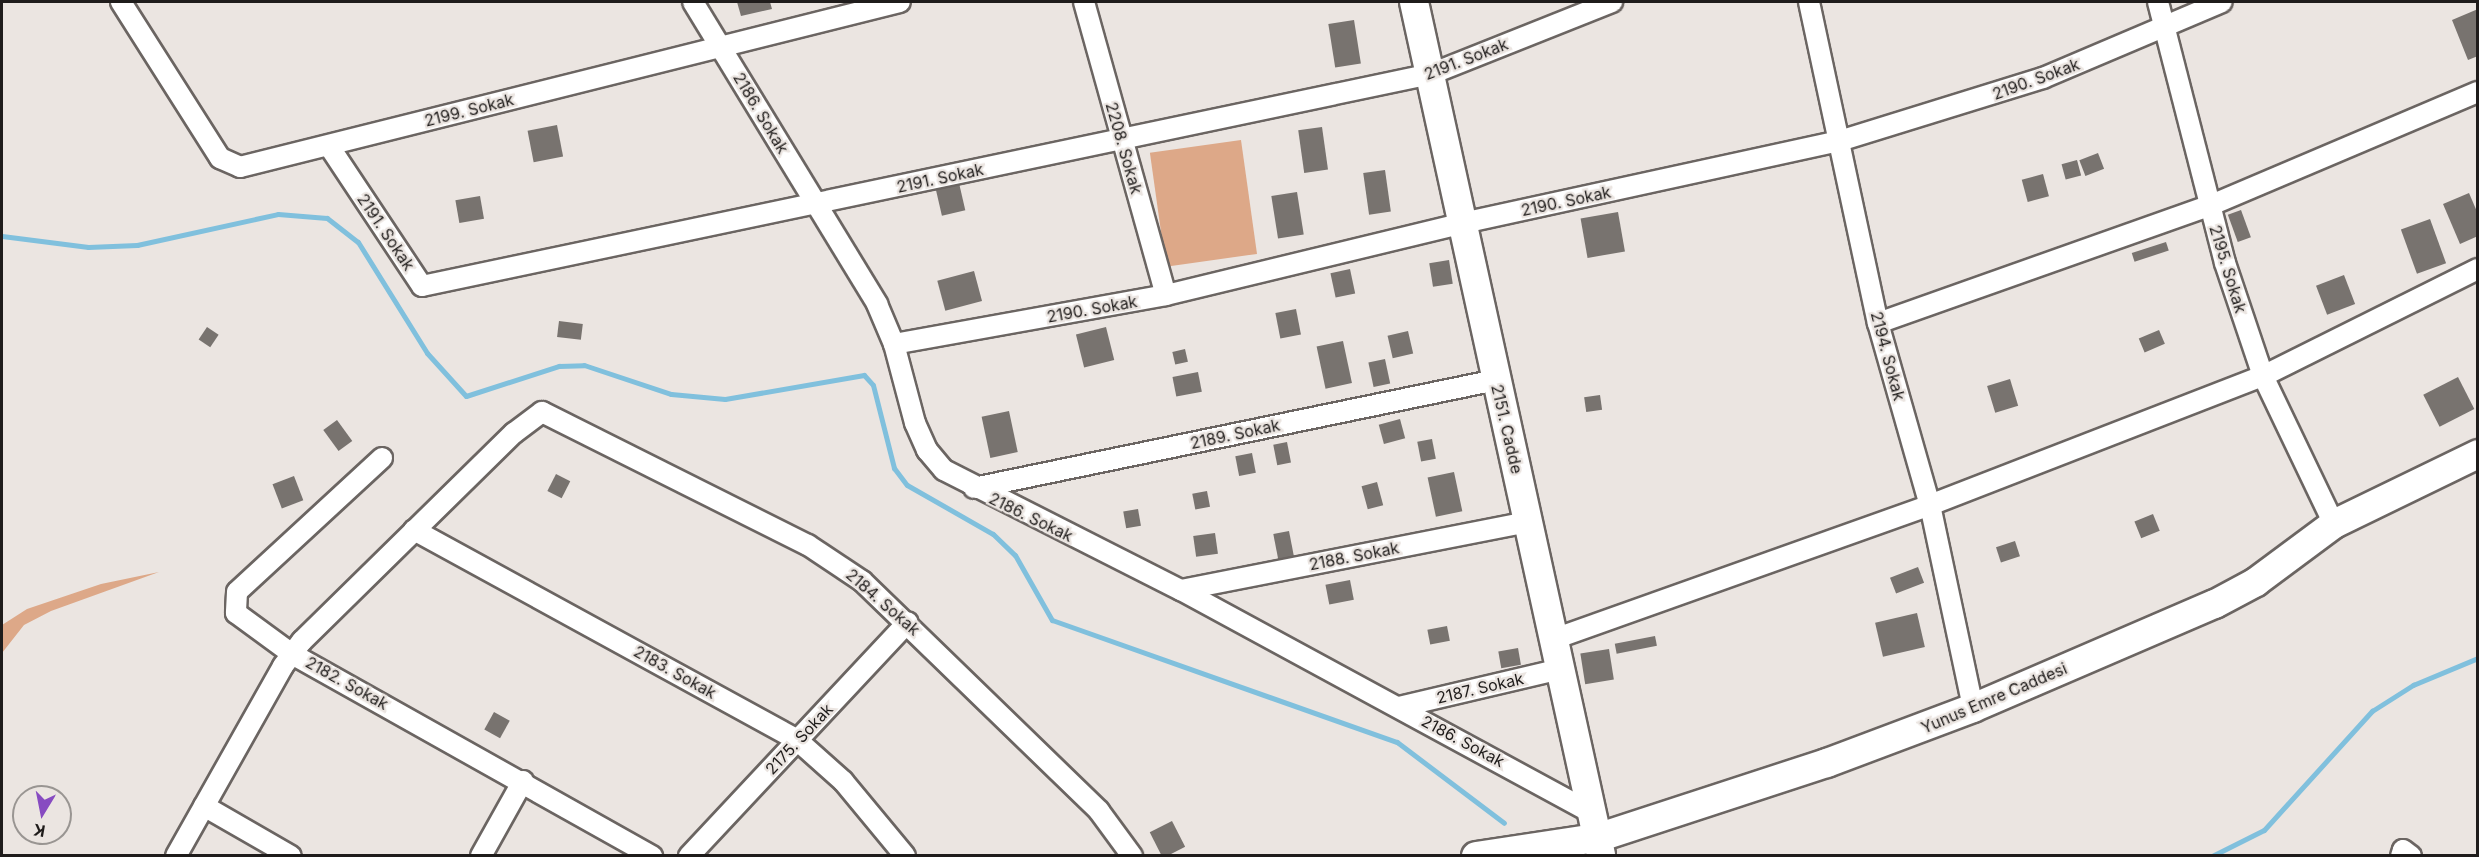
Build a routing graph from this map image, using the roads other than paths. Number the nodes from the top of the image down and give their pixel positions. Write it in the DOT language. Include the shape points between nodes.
graph roads {
  1 [pos="121,2"];
  2 [pos="693,2"];
  3 [pos="900,2"];
  4 [pos="1084,2"];
  5 [pos="1414,2"];
  6 [pos="1612,2"];
  7 [pos="1809,2"];
  8 [pos="2158,2"];
  9 [pos="2222,2"];
  10 [pos="2165,28"];
  11 [pos="720,46"];
  12 [pos="1431,74"];
  13 [pos="2478,92"];
  14 [pos="1121,138"];
  15 [pos="1836,142"];
  16 [pos="329,146"];
  17 [pos="817,205"];
  18 [pos="2209,206"];
  19 [pos="1463,223"];
  20 [pos="2478,269"];
  21 [pos="1166,295"];
  22 [pos="1878,323"];
  23 [pos="894,344"];
  24 [pos="2263,376"];
  25 [pos="1496,380"];
  26 [pos="2478,454"];
  27 [pos="382,458"];
  28 [pos="974,488"];
  29 [pos="1930,505"];
  30 [pos="1528,522"];
  31 [pos="2334,525"];
  32 [pos="414,530"];
  33 [pos="1181,590"];
  34 [pos="908,622"];
  35 [pos="1554,639"];
  36 [pos="292,654"];
  37 [pos="1561,669"];
  38 [pos="1399,707"];
  39 [pos="1973,708"];
  40 [pos="796,740"];
  41 [pos="523,781"];
  42 [pos="204,806"];
  43 [pos="1597,835"];
  44 [pos="176,855"];
  45 [pos="291,855"];
  46 [pos="481,855"];
  47 [pos="652,855"];
  48 [pos="689,855"];
  49 [pos="905,855"];
  50 [pos="1132,855"];
  51 [pos="1476,855"];
  1 -- 16 [label="street, 2199. Sokak" via="229,165 240,167"];
  2 -- 11 [label="street, 2186. Sokak"];
  3 -- 11 [label="street, 2199. Sokak"];
  4 -- 14 [label="street, 2208. Sokak"];
  5 -- 12 [label="street, 2151. Cadde"];
  6 -- 12 [label="street, 2191. Sokak"];
  7 -- 15 [label="street, 2194. Sokak"];
  8 -- 10 [label="street, 2195. Sokak"];
  9 -- 10 [label="street, 2190. Sokak"];
  10 -- 15 [label="street, 2190. Sokak" via="2043,78"];
  10 -- 18 [label="street, 2195. Sokak"];
  11 -- 16 [label="street, 2199. Sokak"];
  11 -- 17 [label="street, 2186. Sokak"];
  12 -- 14 [label="street, 2191. Sokak"];
  12 -- 19 [label="street, 2151. Cadde"];
  13 -- 18 [label="street"];
  14 -- 17 [label="street, 2191. Sokak"];
  14 -- 21 [label="street, 2208. Sokak"];
  15 -- 19 [label="street, 2190. Sokak"];
  15 -- 22 [label="street, 2194. Sokak"];
  16 -- 17 [label="street, 2191. Sokak" via="422,286"];
  17 -- 23 [label="street, 2186. Sokak" via="877,304"];
  18 -- 22 [label="street"];
  18 -- 24 [label="street, 2195. Sokak"];
  19 -- 21 [label="street, 2190. Sokak"];
  19 -- 25 [label="street, 2151. Cadde"];
  20 -- 24 [label="street"];
  21 -- 23 [label="street, 2190. Sokak"];
  22 -- 29 [label="street, 2194. Sokak"];
  23 -- 28 [label="street, 2186. Sokak" via="927,450 944,470"];
  24 -- 29 [label="street"];
  24 -- 31 [label="street, 2195. Sokak"];
  25 -- 28 [label="street, 2189. Sokak"];
  25 -- 30 [label="street, 2151. Cadde"];
  26 -- 31 [label="street, Yunus Emre Caddesi"];
  27 -- 36 [label="street, 2182. Sokak" via="237,592 236,613"];
  28 -- 33 [label="street, 2186. Sokak"];
  29 -- 35 [label="street"];
  29 -- 39 [label="street, 2194. Sokak"];
  30 -- 33 [label="street, 2188. Sokak"];
  30 -- 35 [label="street, 2151. Cadde"];
  31 -- 39 [label="street, Yunus Emre Caddesi" via="2256,582 2215,604"];
  32 -- 34 [label="street, 2184. Sokak" via="542,412 807,545 862,580"];
  32 -- 36 [label="street" via="334,606"];
  32 -- 40 [label="street, 2183. Sokak"];
  33 -- 38 [label="street, 2186. Sokak"];
  34 -- 40 [label="street, 2175. Sokak"];
  34 -- 50 [label="street, 2184. Sokak" via="1099,811"];
  35 -- 37 [label="street, 2151. Cadde"];
  36 -- 41 [label="street, 2182. Sokak"];
  36 -- 42 [label="street"];
  37 -- 38 [label="street, 2187. Sokak"];
  37 -- 43 [label="street, 2151. Cadde"];
  38 -- 43 [label="street, 2186. Sokak"];
  39 -- 43 [label="street, Yunus Emre Caddesi" via="1827,764"];
  40 -- 48 [label="street, 2175. Sokak"];
  40 -- 49 [label="street, 2183. Sokak" via="843,781"];
  41 -- 46 [label="street"];
  41 -- 47 [label="street, 2182. Sokak"];
  42 -- 44 [label="street"];
  42 -- 45 [label="street"];
  43 -- 51 [label="street, Yunus Emre Caddesi"];
}
